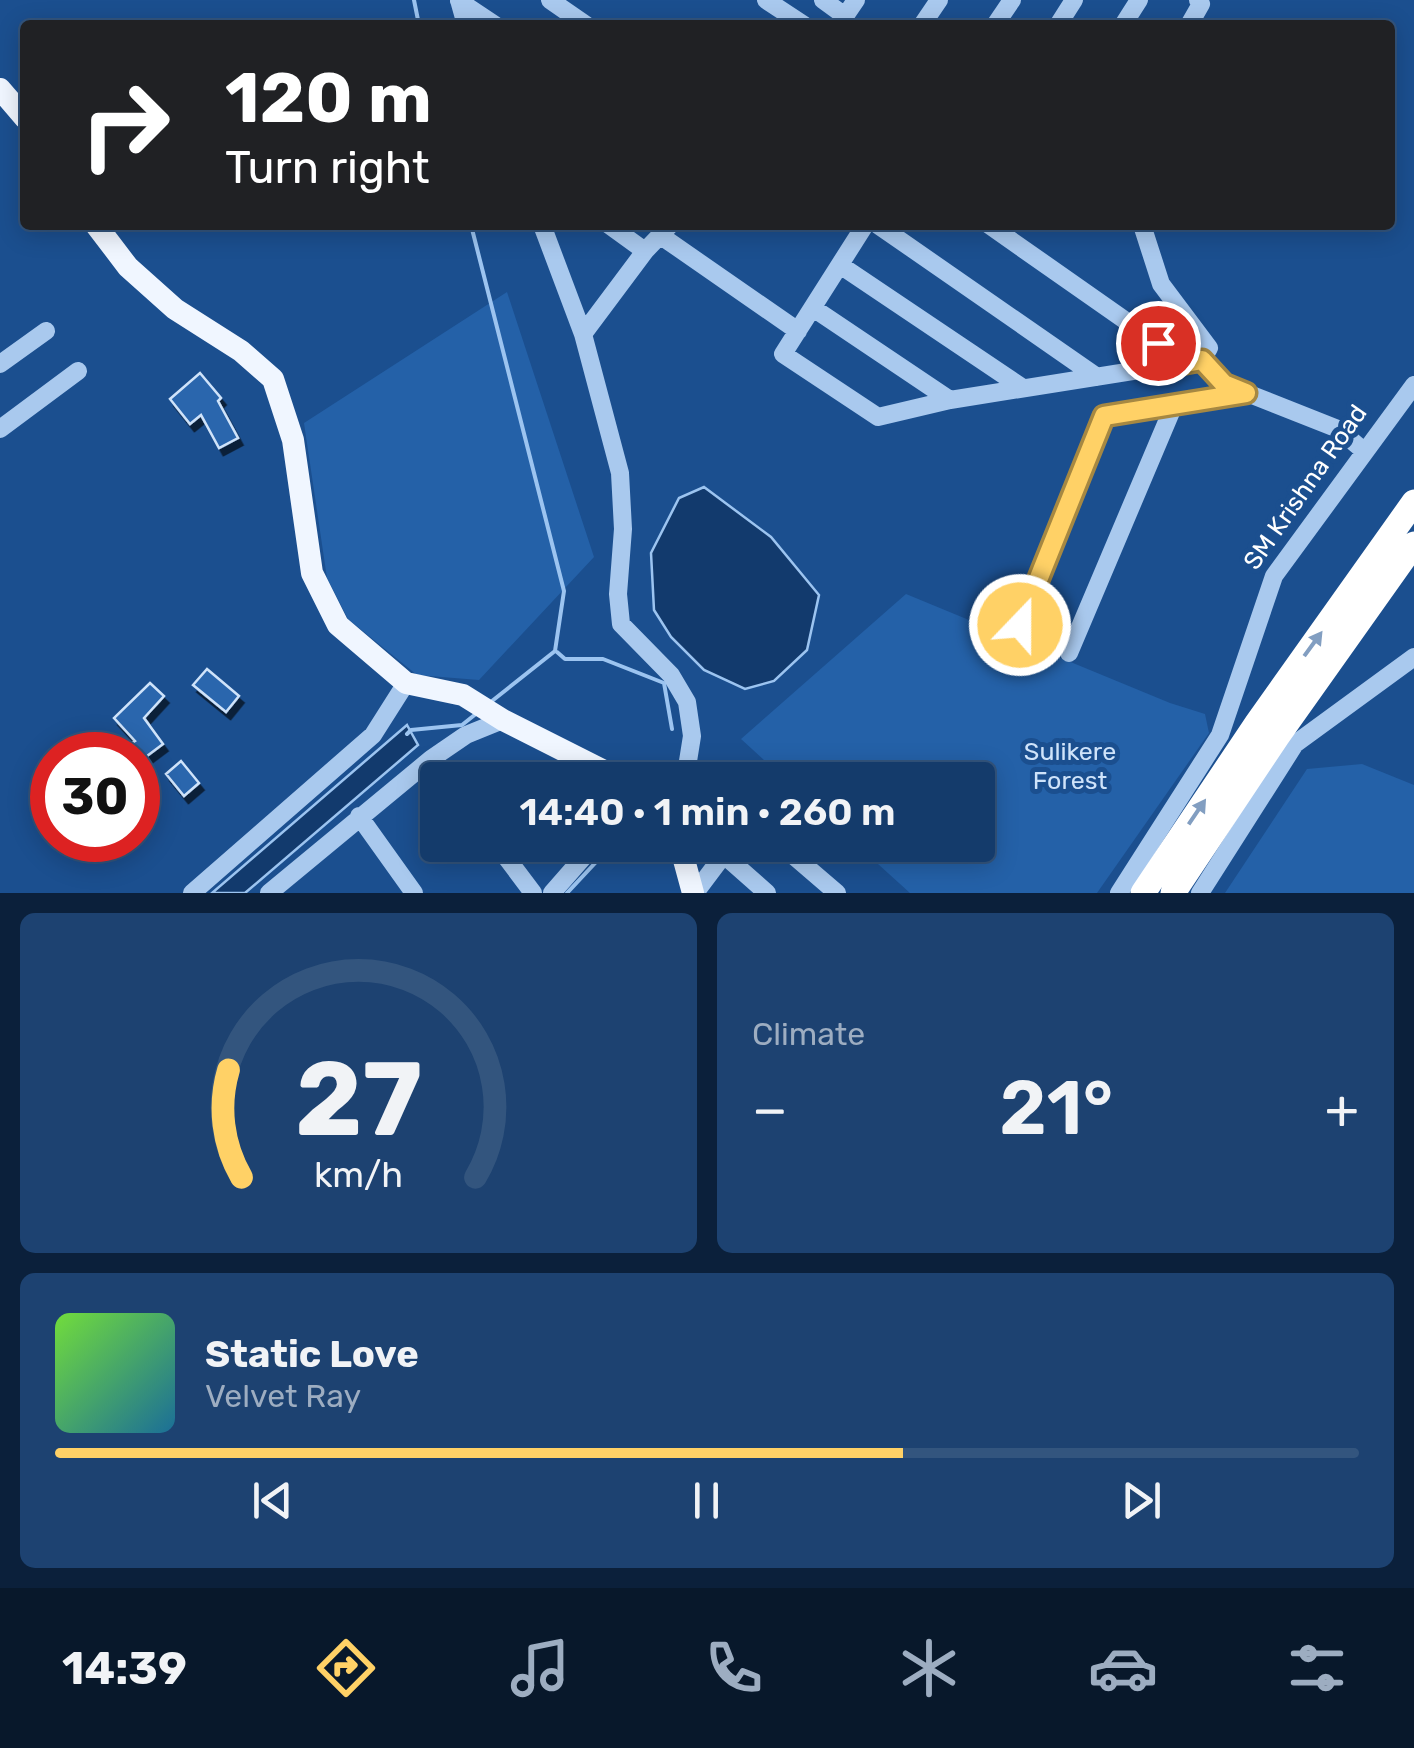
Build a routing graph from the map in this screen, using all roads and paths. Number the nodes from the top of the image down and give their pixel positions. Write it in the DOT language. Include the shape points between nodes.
graph roads {
  1 [pos="550,0"];
  2 [pos="766,0"];
  3 [pos="823,0"];
  4 [pos="459,1"];
  5 [pos="847,14"];
  6 [pos="488,20"];
  7 [pos="579,20"];
  8 [pos="796,20"];
  9 [pos="0,89"];
  10 [pos="20,112"];
  11 [pos="100,230"];
  12 [pos="544,230"];
  13 [pos="616,230"];
  14 [pos="862,230"];
  15 [pos="885,230"];
  16 [pos="997,230"];
  17 [pos="1144,230"];
  18 [pos="666,231"];
  19 [pos="645,250"];
  20 [pos="840,265"];
  21 [pos="814,308"];
  22 [pos="46,331"];
  23 [pos="798,331"];
  24 [pos="583,334"];
  25 [pos="1194,361"];
  26 [pos="0,364"];
  27 [pos="78,371"];
  28 [pos="1097,377"];
  29 [pos="1414,385"];
  30 [pos="1022,388"];
  31 [pos="1246,393"];
  32 [pos="950,400"];
  33 [pos="1174,405"];
  34 [pos="0,429"];
  35 [pos="1364,451"];
  36 [pos="1414,502"];
  37 [pos="1414,544"];
  38 [pos="1020,625"];
  39 [pos="1069,654"];
  40 [pos="1414,658"];
  41 [pos="406,684"];
  42 [pos="502,720"];
  43 [pos="432,759"];
  44 [pos="434,762"];
  45 [pos="586,762"];
  46 [pos="688,762"];
  47 [pos="358,816"];
  48 [pos="510,862"];
  49 [pos="579,862"];
  50 [pos="685,862"];
  51 [pos="718,862"];
  52 [pos="738,862"];
  53 [pos="801,862"];
  54 [pos="288,876"];
  55 [pos="764,891"];
  56 [pos="192,893"];
  57 [pos="269,893"];
  58 [pos="301,893"];
  59 [pos="414,893"];
  60 [pos="533,893"];
  61 [pos="552,893"];
  62 [pos="694,893"];
  63 [pos="837,893"];
  64 [pos="1119,893"];
  65 [pos="1143,893"];
  66 [pos="1173,893"];
  67 [pos="1200,893"];
  1 -- 7 [label="street"];
  2 -- 8 [label="street"];
  3 -- 5 [label="street"];
  4 -- 6 [label="street"];
  9 -- 10 [label="main road"];
  11 -- 41 [label="main road" via="163,298 273,380 293,440 312,573 338,624"];
  12 -- 24 [label="street"];
  13 -- 19 [label="street"];
  14 -- 20 [label="street"];
  15 -- 28 [label="street"];
  16 -- 25 [label="street"];
  17 -- 25 [label="street" via="1161,284 1209,348"];
  18 -- 19 [label="street"];
  18 -- 23 [label="street"];
  19 -- 24 [label="street"];
  20 -- 21 [label="street"];
  20 -- 30 [label="street"];
  21 -- 23 [label="street"];
  21 -- 32 [label="street"];
  22 -- 26 [label="street"];
  23 -- 32 [label="street" via="783,354 878,417"];
  24 -- 46 [label="street" via="620,472 621,624 688,702"];
  25 -- 28 [label="street"];
  25 -- 31 [label="street"];
  27 -- 34 [label="street"];
  28 -- 30 [label="street"];
  29 -- 35 [label="street, SM Krishna Road"];
  30 -- 32 [label="street"];
  31 -- 33 [label="street"];
  31 -- 35 [label="street" via="1338,429"];
  33 -- 38 [label="street" via="1104,416"];
  33 -- 39 [label="street"];
  35 -- 64 [label="street, SM Krishna Road" via="1274,576 1220,736"];
  65 -- 36 [label="highway, one-way"];
  37 -- 66 [label="highway"];
  40 -- 67 [label="street" via="1294,744"];
  41 -- 42 [label="main road" via="463,695"];
  41 -- 56 [label="street" via="374,735"];
  42 -- 43 [label="street"];
  42 -- 45 [label="main road"];
  43 -- 44 [label="street"];
  43 -- 47 [label="street"];
  47 -- 54 [label="street"];
  47 -- 59 [label="street"];
  48 -- 60 [label="street"];
  49 -- 61 [label="street"];
  50 -- 62 [label="main road"];
  51 -- 62 [label="street"];
  52 -- 55 [label="street"];
  53 -- 63 [label="street"];
  54 -- 57 [label="street"];
  54 -- 58 [label="street"];
}
